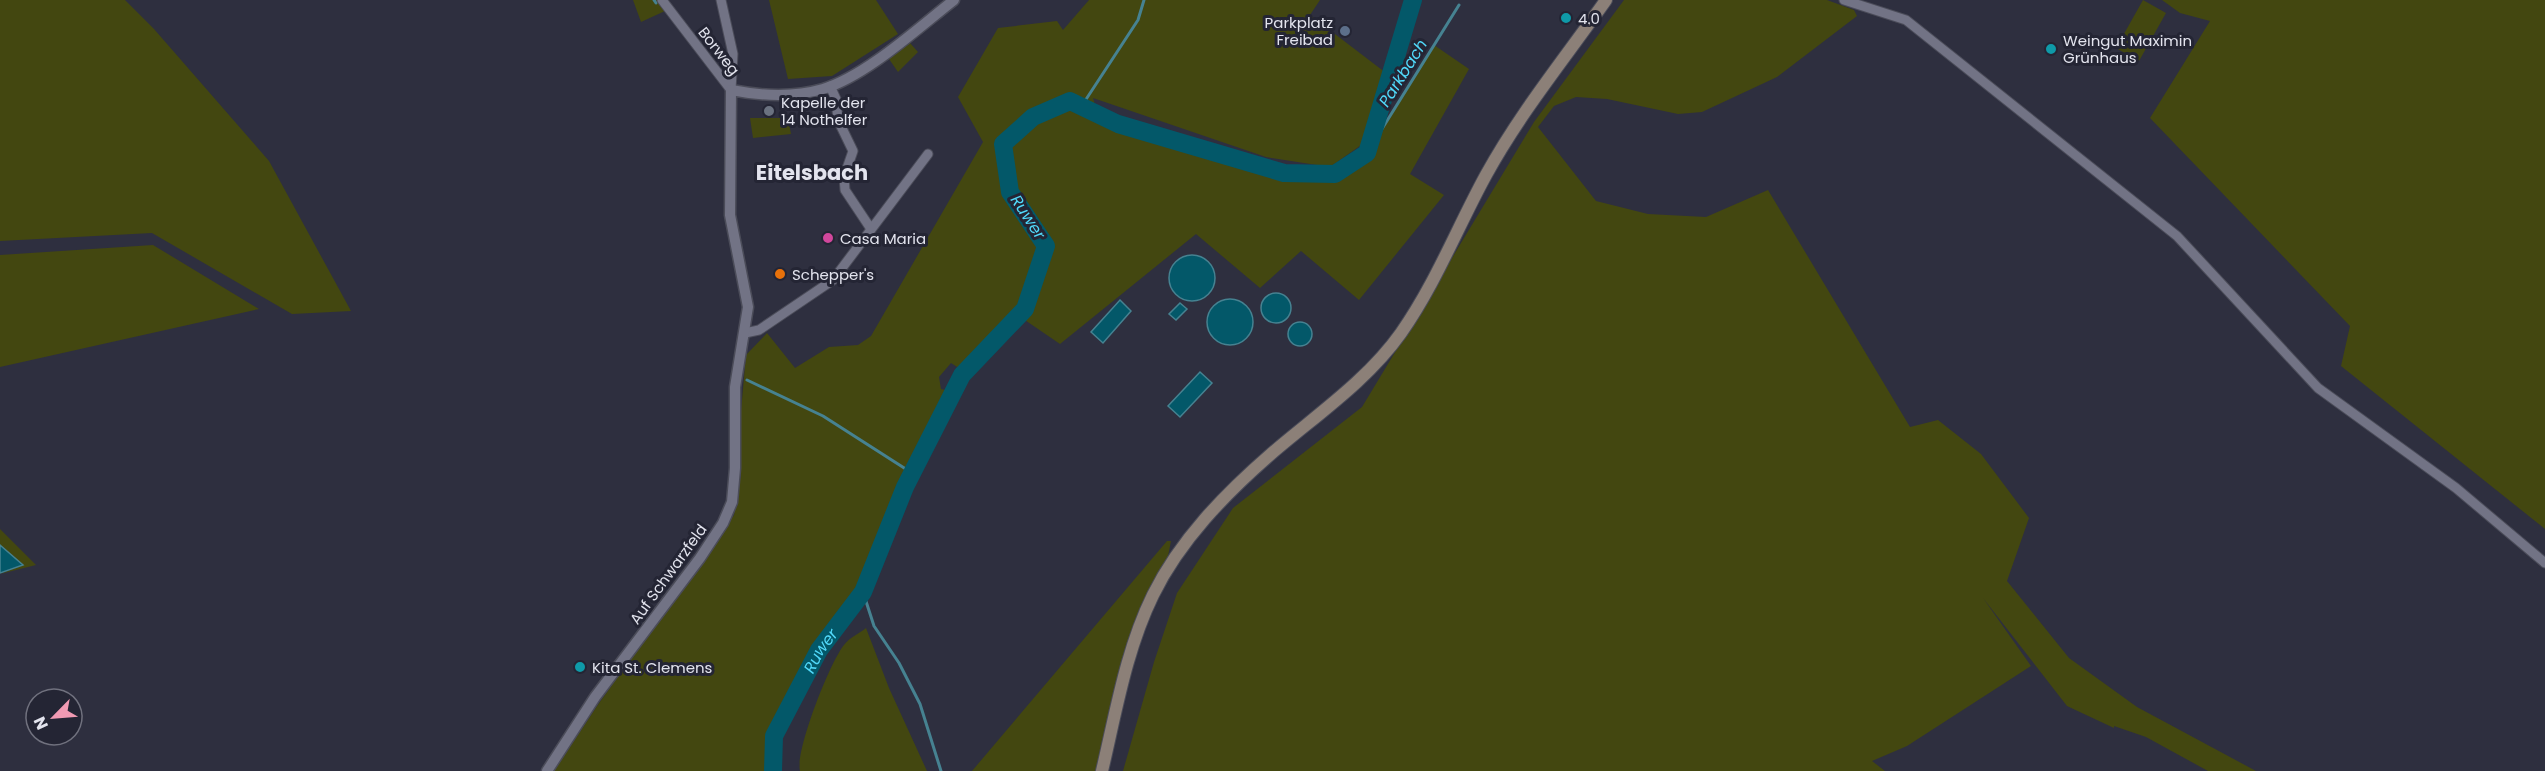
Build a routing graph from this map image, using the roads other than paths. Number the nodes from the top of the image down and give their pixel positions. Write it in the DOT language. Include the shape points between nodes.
graph roads {
  1 [pos="662,0"];
  2 [pos="721,0"];
  3 [pos="954,0"];
  4 [pos="1606,0"];
  5 [pos="1844,0"];
  6 [pos="830,86"];
  7 [pos="731,90"];
  8 [pos="928,154"];
  9 [pos="871,229"];
  10 [pos="746,333"];
  11 [pos="2545,563"];
  12 [pos="547,771"];
  13 [pos="1102,771"];
  1 -- 7 [label="street, Borweg"];
  2 -- 7 [label="street" via="733,54"];
  3 -- 6 [label="street" via="884,54"];
  4 -- 13 [label="main road" via="1518,121 1400,334 1345,392 1230,492 1179,553 1153,595 1127,664"];
  5 -- 11 [label="street" via="1916,26 2168,228 2318,388 2447,481"];
  6 -- 7 [label="street" via="782,96"];
  6 -- 9 [label="street" via="838,120 853,151 844,177 845,190"];
  7 -- 10 [label="street, Auf Schwarzfeld" via="730,214 747,298"];
  8 -- 9 [label="street"];
  9 -- 10 [label="street" via="833,279 759,330"];
  10 -- 12 [label="street, Auf Schwarzfeld" via="735,387 735,468 728,512 700,558 596,697"];
}
